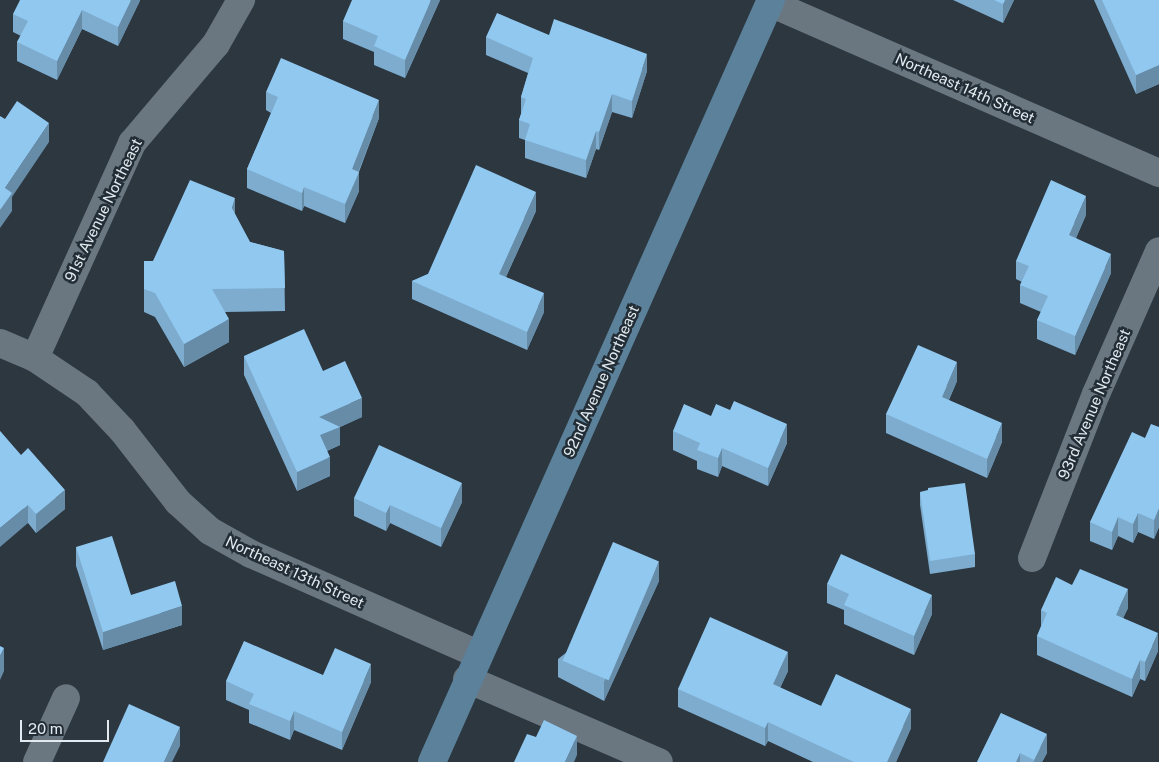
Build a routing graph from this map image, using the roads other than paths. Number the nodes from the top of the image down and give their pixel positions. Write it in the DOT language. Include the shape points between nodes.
graph roads {
  1 [pos="241,0"];
  2 [pos="771,1"];
  3 [pos="1159,173"];
  4 [pos="1159,251"];
  5 [pos="0,343"];
  6 [pos="35,358"];
  7 [pos="1032,558"];
  8 [pos="478,654"];
  9 [pos="467,679"];
  10 [pos="66,698"];
  11 [pos="37,762"];
  12 [pos="432,762"];
  13 [pos="659,762"];
  1 -- 6 [label="street, 91st Avenue Northeast" via="216,44 132,143"];
  2 -- 3 [label="street, Northeast 14th Street"];
  2 -- 8 [label="main road, 92nd Avenue Northeast"];
  4 -- 7 [label="street, 93rd Avenue Northeast" via="1096,394"];
  5 -- 6 [label="street, Northeast 13th Street"];
  6 -- 8 [label="street, Northeast 13th Street" via="87,393 122,430 178,502 210,531 251,554"];
  8 -- 9 [label="main road, 92nd Avenue Northeast"];
  9 -- 12 [label="main road, 92nd Avenue Northeast"];
  9 -- 13 [label="street"];
  10 -- 11 [label="street"];
}
